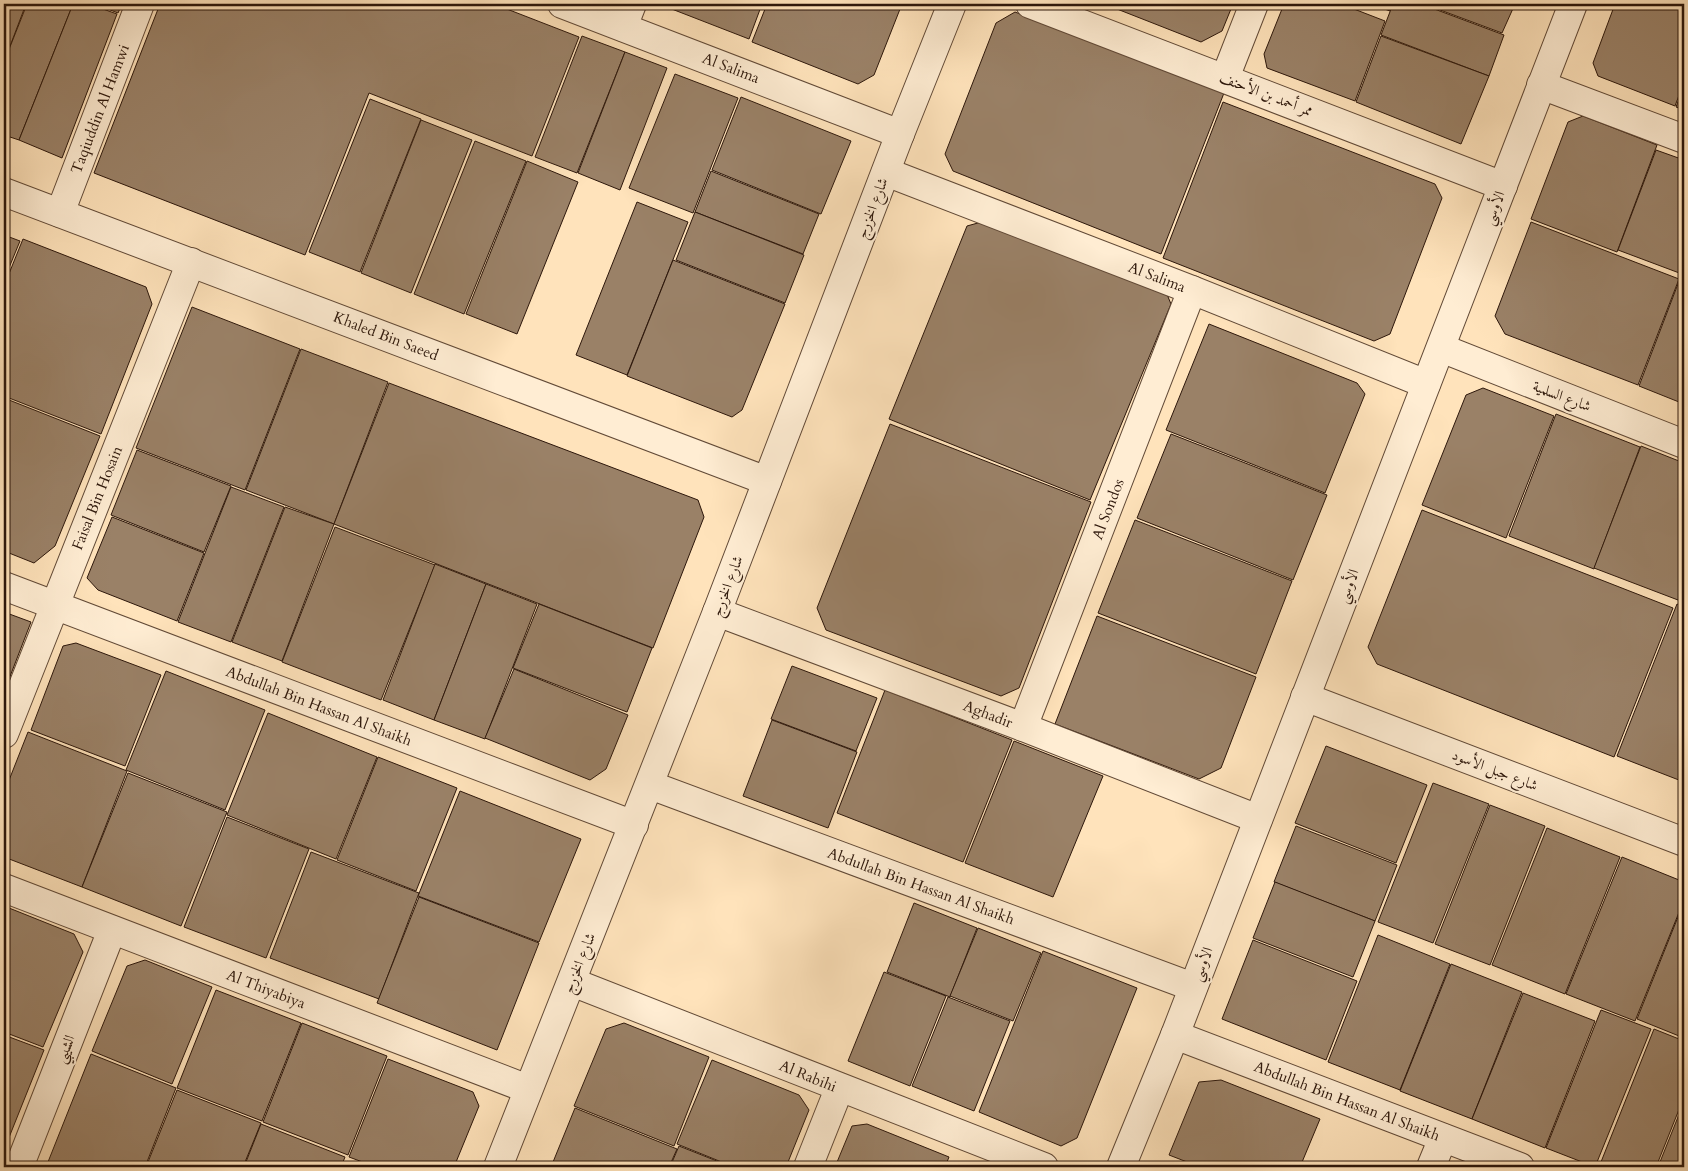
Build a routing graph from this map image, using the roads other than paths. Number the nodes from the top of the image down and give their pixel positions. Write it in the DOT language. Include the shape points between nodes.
graph roads {
  1 [pos="140,4"];
  2 [pos="562,4"];
  3 [pos="952,4"];
  4 [pos="1030,4"];
  5 [pos="1254,4"];
  6 [pos="1573,4"];
  7 [pos="628,15"];
  8 [pos="1225,78"];
  9 [pos="1542,85"];
  10 [pos="900,134"];
  11 [pos="1684,140"];
  12 [pos="886,172"];
  13 [pos="1503,186"];
  14 [pos="4,192"];
  15 [pos="60,213"];
  16 [pos="190,262"];
  17 [pos="1192,290"];
  18 [pos="1441,348"];
  19 [pos="1426,384"];
  20 [pos="1684,444"];
  21 [pos="767,481"];
  22 [pos="4,586"];
  23 [pos="54,605"];
  24 [pos="717,612"];
  25 [pos="1305,697"];
  26 [pos="1023,727"];
  27 [pos="4,734"];
  28 [pos="650,785"];
  29 [pos="1258,819"];
  30 [pos="634,825"];
  31 [pos="1684,842"];
  32 [pos="4,888"];
  33 [pos="112,930"];
  34 [pos="572,982"];
  35 [pos="1193,987"];
  36 [pos="1175,1035"];
  37 [pos="528,1089"];
  38 [pos="839,1089"];
  39 [pos="1443,1138"];
  40 [pos="19,1167"];
  41 [pos="498,1167"];
  42 [pos="808,1167"];
  43 [pos="1044,1167"];
  44 [pos="1121,1167"];
  45 [pos="1431,1167"];
  46 [pos="1520,1167"];
  1 -- 15 [label="street, Taqiuddin Al Hamwi"];
  2 -- 7 [label="street, Al Salima"];
  3 -- 10 [label="street, شارع الخزرج"];
  4 -- 8 [label="street, ممر أحمد بن الأحنف"];
  5 -- 8 [label="street"];
  6 -- 9 [label="street, الأوسي"];
  7 -- 10 [label="street, Al Salima"];
  8 -- 13 [label="street, ممر أحمد بن الأحنف"];
  9 -- 11 [label="street"];
  9 -- 13 [label="street, الأوسي"];
  10 -- 12 [label="street, شارع الخزرج"];
  12 -- 17 [label="street, Al Salima"];
  12 -- 21 [label="street, شارع الخزرج"];
  13 -- 18 [label="street, الأوسي"];
  14 -- 15 [label="street, Khaled Bin Saeed"];
  15 -- 16 [label="street, Khaled Bin Saeed"];
  16 -- 21 [label="street, Khaled Bin Saeed"];
  16 -- 23 [label="street, Faisal Bin Hosain"];
  17 -- 19 [label="street, Al Salima"];
  17 -- 26 [label="street, Al Sondos"];
  18 -- 19 [label="street, الأوسي"];
  18 -- 20 [label="street, شارع السلمية"];
  19 -- 25 [label="street, الأوسي"];
  21 -- 24 [label="street, شارع الخزرج"];
  22 -- 23 [label="street, Abdullah Bin Hassan Al Shaikh"];
  23 -- 27 [label="street, Faisal Bin Hosain"];
  23 -- 30 [label="street, Abdullah Bin Hassan Al Shaikh"];
  24 -- 26 [label="street, Aghadir"];
  24 -- 28 [label="street, شارع الخزرج"];
  25 -- 29 [label="street, الأوسي"];
  25 -- 31 [label="street, شارع جبل الأسود"];
  26 -- 29 [label="street, Aghadir"];
  28 -- 30 [label="street, شارع الخزرج"];
  28 -- 35 [label="street, Abdullah Bin Hassan Al Shaikh"];
  29 -- 35 [label="street, الأوسي"];
  30 -- 34 [label="street, شارع الخزرج"];
  32 -- 33 [label="street, Al Thiyabiya"];
  33 -- 37 [label="street, Al Thiyabiya"];
  33 -- 40 [label="street, الشيبي"];
  34 -- 37 [label="street, شارع الخزرج"];
  34 -- 38 [label="street, Al Rabihi"];
  35 -- 36 [label="street, الأوسي"];
  36 -- 39 [label="street, Abdullah Bin Hassan Al Shaikh"];
  36 -- 44 [label="street, الأوسي"];
  37 -- 41 [label="street, شارع الخزرج"];
  38 -- 42 [label="street"];
  38 -- 43 [label="street, Al Rabihi"];
  39 -- 45 [label="street"];
  39 -- 46 [label="street, Abdullah Bin Hassan Al Shaikh"];
}
